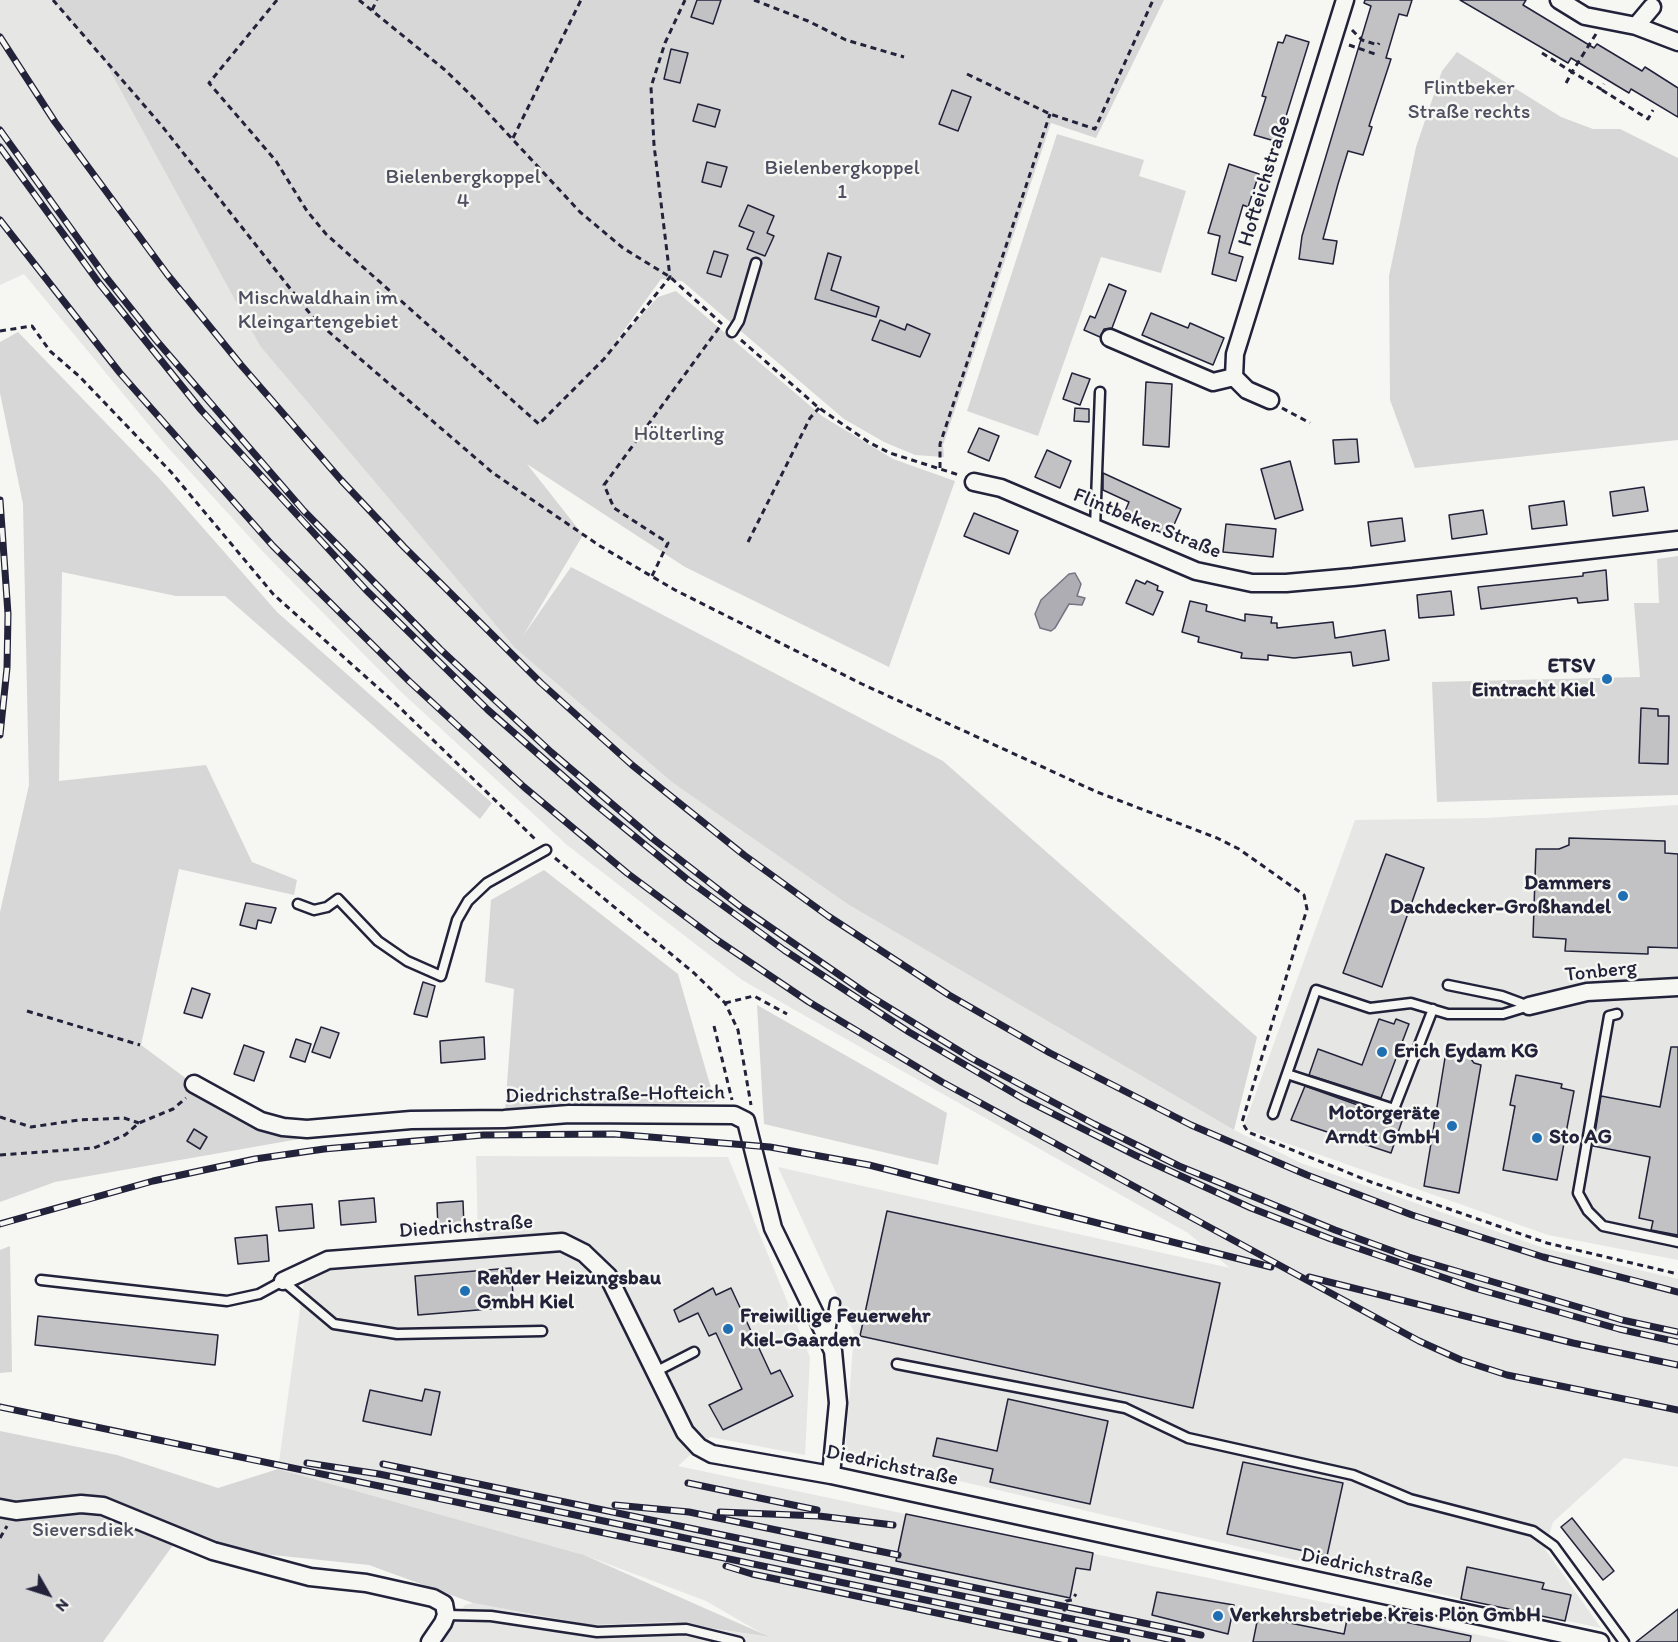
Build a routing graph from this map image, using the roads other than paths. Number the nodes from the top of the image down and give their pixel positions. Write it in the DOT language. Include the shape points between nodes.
graph roads {
  1 [pos="1345,0"];
  2 [pos="1559,0"];
  3 [pos="1652,8"];
  4 [pos="1644,29"];
  5 [pos="1678,42"];
  6 [pos="756,263"];
  7 [pos="732,332"];
  8 [pos="1110,338"];
  9 [pos="1234,377"];
  10 [pos="1100,392"];
  11 [pos="1270,400"];
  12 [pos="974,482"];
  13 [pos="1095,528"];
  14 [pos="1678,540"];
  15 [pos="546,850"];
  16 [pos="298,904"];
  17 [pos="1448,985"];
  18 [pos="1678,987"];
  19 [pos="1529,1006"];
  20 [pos="1433,1009"];
  21 [pos="1617,1014"];
  22 [pos="1287,1074"];
  23 [pos="196,1086"];
  24 [pos="1273,1114"];
  25 [pos="1678,1242"];
  26 [pos="41,1280"];
  27 [pos="283,1281"];
  28 [pos="835,1303"];
  29 [pos="542,1331"];
  30 [pos="829,1343"];
  31 [pos="693,1352"];
  32 [pos="897,1364"];
  33 [pos="655,1372"];
  34 [pos="831,1475"];
  35 [pos="0,1508"];
  36 [pos="446,1615"];
  37 [pos="430,1642"];
  38 [pos="739,1642"];
  39 [pos="1600,1642"];
  40 [pos="1624,1642"];
  1 -- 9 [label="street, Hofteichstraße" via="1235,354"];
  2 -- 4 [label="street" via="1585,16"];
  3 -- 4 [label="street"];
  4 -- 5 [label="street"];
  6 -- 7 [label="lane"];
  8 -- 9 [label="street" via="1213,382"];
  9 -- 11 [label="street" via="1247,390"];
  10 -- 13 [label="lane"];
  12 -- 13 [label="street, Flintbeker Straße" via="1001,488"];
  13 -- 14 [label="street, Flintbeker Straße" via="1196,571 1252,583 1353,577"];
  15 -- 16 [label="lane" via="487,883 468,901 457,921 441,976 407,961 378,941 338,899 314,910"];
  17 -- 19 [label="lane"];
  18 -- 19 [label="street, Tonberg" via="1587,992"];
  19 -- 20 [label="lane" via="1503,1014 1448,1014"];
  20 -- 22 [label="lane" via="1411,1003 1370,1008 1316,990"];
  20 -- 22 [label="lane" via="1394,1109"];
  21 -- 25 [label="lane" via="1609,1016 1578,1192 1588,1211 1603,1226"];
  22 -- 24 [label="lane"];
  23 -- 30 [label="street, Diedrichstraße-Hofteich" via="261,1121 307,1129 411,1120 569,1114 740,1118 773,1228"];
  26 -- 27 [label="lane" via="227,1301 260,1294"];
  27 -- 29 [label="lane" via="334,1324 397,1334"];
  27 -- 33 [label="street, Diedrichstraße" via="328,1260 562,1242 584,1253 608,1276"];
  28 -- 30 [label="lane"];
  30 -- 34 [label="street, Diedrichstraße-Hofteich" via="838,1403"];
  31 -- 33 [label="lane"];
  32 -- 40 [label="lane" via="1125,1408 1188,1438 1353,1475 1410,1499 1533,1531 1554,1546"];
  33 -- 34 [label="street, Diedrichstraße" via="685,1432 699,1447 712,1454"];
  34 -- 39 [label="street, Diedrichstraße"];
  35 -- 36 [label="street" via="16,1511 81,1504 103,1506 213,1551 310,1577 433,1598 444,1604"];
  36 -- 37 [label="street"];
  36 -- 38 [label="lane" via="491,1616 597,1632 686,1629"];
}
